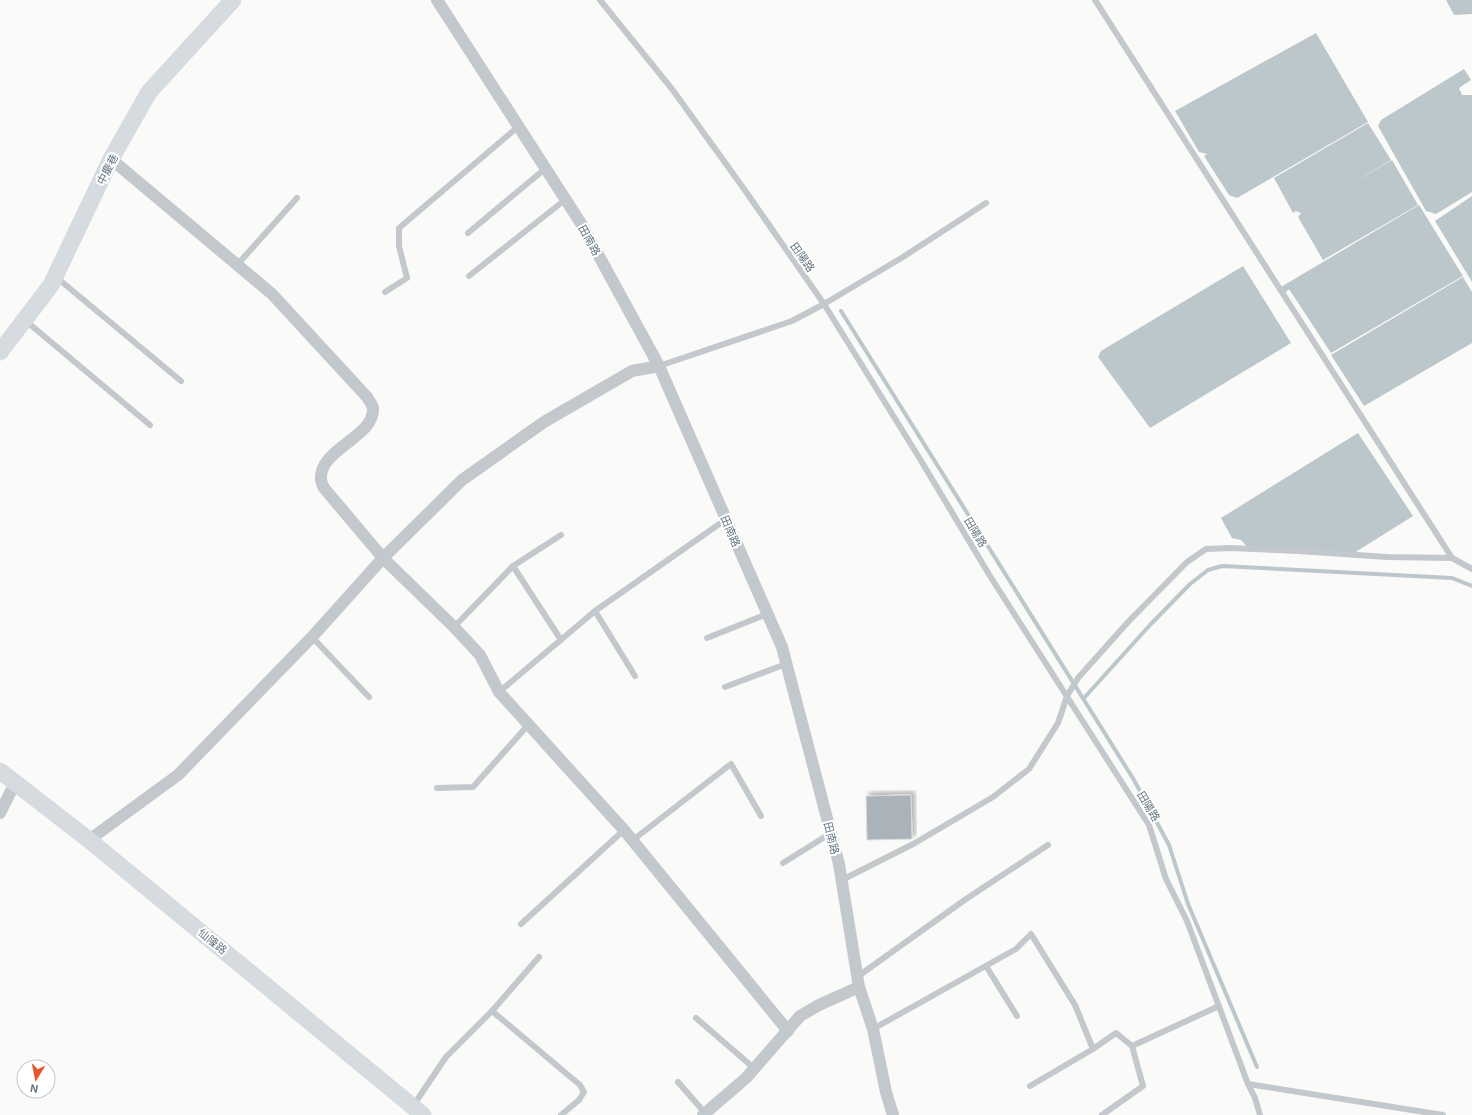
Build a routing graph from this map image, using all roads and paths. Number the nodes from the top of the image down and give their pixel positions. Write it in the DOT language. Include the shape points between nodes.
graph roads {
  1 [pos="233,0"];
  2 [pos="437,0"];
  3 [pos="600,0"];
  4 [pos="1095,0"];
  5 [pos="519,126"];
  6 [pos="111,159"];
  7 [pos="546,168"];
  8 [pos="297,198"];
  9 [pos="566,199"];
  10 [pos="986,203"];
  11 [pos="468,233"];
  12 [pos="238,265"];
  13 [pos="55,276"];
  14 [pos="469,276"];
  15 [pos="384,292"];
  16 [pos="824,304"];
  17 [pos="24,320"];
  18 [pos="0,352"];
  19 [pos="659,366"];
  20 [pos="181,381"];
  21 [pos="150,425"];
  22 [pos="725,520"];
  23 [pos="561,535"];
  24 [pos="383,558"];
  25 [pos="1452,558"];
  26 [pos="513,566"];
  27 [pos="1472,568"];
  28 [pos="595,611"];
  29 [pos="767,614"];
  30 [pos="454,627"];
  31 [pos="312,637"];
  32 [pos="707,638"];
  33 [pos="561,640"];
  34 [pos="786,664"];
  35 [pos="635,676"];
  36 [pos="725,687"];
  37 [pos="499,692"];
  38 [pos="1069,694"];
  39 [pos="369,697"];
  40 [pos="529,724"];
  41 [pos="0,771"];
  42 [pos="15,783"];
  43 [pos="437,788"];
  44 [pos="0,813"];
  45 [pos="761,816"];
  46 [pos="624,830"];
  47 [pos="831,832"];
  48 [pos="89,840"];
  49 [pos="633,840"];
  50 [pos="1048,845"];
  51 [pos="784,863"];
  52 [pos="842,880"];
  53 [pos="521,924"];
  54 [pos="539,957"];
  55 [pos="986,966"];
  56 [pos="858,982"];
  57 [pos="1218,1006"];
  58 [pos="492,1011"];
  59 [pos="1017,1016"];
  60 [pos="696,1018"];
  61 [pos="873,1028"];
  62 [pos="788,1031"];
  63 [pos="1132,1046"];
  64 [pos="1093,1049"];
  65 [pos="755,1069"];
  66 [pos="678,1082"];
  67 [pos="1248,1084"];
  68 [pos="1030,1086"];
  69 [pos="418,1110"];
  70 [pos="704,1114"];
  71 [pos="561,1115"];
  72 [pos="893,1115"];
  73 [pos="1102,1115"];
  74 [pos="1260,1115"];
  75 [pos="1443,1115"];
  1 -- 6 [label="street, 中慶巷" via="149,92"];
  2 -- 5 [label="street, 田南路"];
  3 -- 16 [label="lane, 田陽路" via="672,89"];
  4 -- 25 [label="lane"];
  5 -- 7 [label="street, 田南路"];
  5 -- 15 [label="lane" via="399,228 398,246 407,278"];
  6 -- 12 [label="street"];
  6 -- 13 [label="street, 中慶巷"];
  7 -- 9 [label="street, 田南路"];
  7 -- 11 [label="lane"];
  8 -- 12 [label="lane"];
  9 -- 14 [label="lane"];
  9 -- 19 [label="street, 田南路"];
  10 -- 16 [label="lane"];
  12 -- 24 [label="street" via="272,294 367,397 373,407 372,417 365,427 328,460 321,479 324,488"];
  13 -- 17 [label="street, 中慶巷"];
  13 -- 20 [label="lane"];
  16 -- 19 [label="lane" via="792,321"];
  16 -- 38 [label="lane, 田陽路" via="990,576"];
  17 -- 18 [label="street, 中慶巷"];
  17 -- 21 [label="lane"];
  19 -- 22 [label="street, 田南路"];
  19 -- 24 [label="street" via="632,372 544,422 462,480"];
  22 -- 28 [label="lane"];
  22 -- 29 [label="street, 田南路"];
  23 -- 26 [label="lane"];
  24 -- 30 [label="street"];
  24 -- 31 [label="street"];
  25 -- 27 [label="lane"];
  25 -- 38 [label="lane" via="1387,557 1290,550 1206,549 1187,562 1128,622 1078,678"];
  26 -- 30 [label="lane"];
  26 -- 33 [label="lane"];
  28 -- 33 [label="lane"];
  28 -- 35 [label="lane"];
  29 -- 32 [label="lane"];
  29 -- 34 [label="street, 田南路" via="782,647"];
  30 -- 37 [label="street" via="480,655"];
  31 -- 39 [label="lane"];
  31 -- 48 [label="street" via="178,775"];
  33 -- 37 [label="lane"];
  34 -- 36 [label="lane"];
  34 -- 47 [label="street, 田南路"];
  37 -- 40 [label="street"];
  38 -- 52 [label="lane" via="1058,723 1029,769 993,797 915,843"];
  38 -- 57 [label="lane, 田陽路" via="1149,825 1166,879 1187,921"];
  40 -- 43 [label="lane" via="473,787"];
  40 -- 46 [label="street"];
  41 -- 42 [label="street, 仙隆路"];
  42 -- 44 [label="street"];
  42 -- 48 [label="street, 仙隆路"];
  45 -- 49 [label="lane" via="731,764"];
  46 -- 49 [label="street"];
  46 -- 53 [label="lane"];
  47 -- 51 [label="lane"];
  47 -- 52 [label="street, 田南路"];
  48 -- 69 [label="street, 仙隆路"];
  49 -- 62 [label="street"];
  50 -- 56 [label="lane" via="966,899"];
  52 -- 56 [label="street, 田南路"];
  54 -- 58 [label="lane"];
  55 -- 59 [label="lane"];
  55 -- 61 [label="lane"];
  55 -- 64 [label="lane" via="1016,949 1031,934 1075,1005"];
  56 -- 61 [label="street, 田南路"];
  56 -- 62 [label="street" via="800,1016"];
  57 -- 63 [label="lane"];
  57 -- 67 [label="lane, 田陽路"];
  58 -- 69 [label="lane" via="446,1057"];
  58 -- 71 [label="lane" via="580,1085 584,1092 579,1100"];
  60 -- 65 [label="lane"];
  61 -- 72 [label="street, 田南路"];
  62 -- 65 [label="street"];
  63 -- 64 [label="lane" via="1116,1033"];
  63 -- 73 [label="lane" via="1143,1086"];
  64 -- 68 [label="lane"];
  65 -- 70 [label="street"];
  66 -- 70 [label="lane"];
  67 -- 74 [label="lane, 田陽路"];
  67 -- 75 [label="lane"];
}
